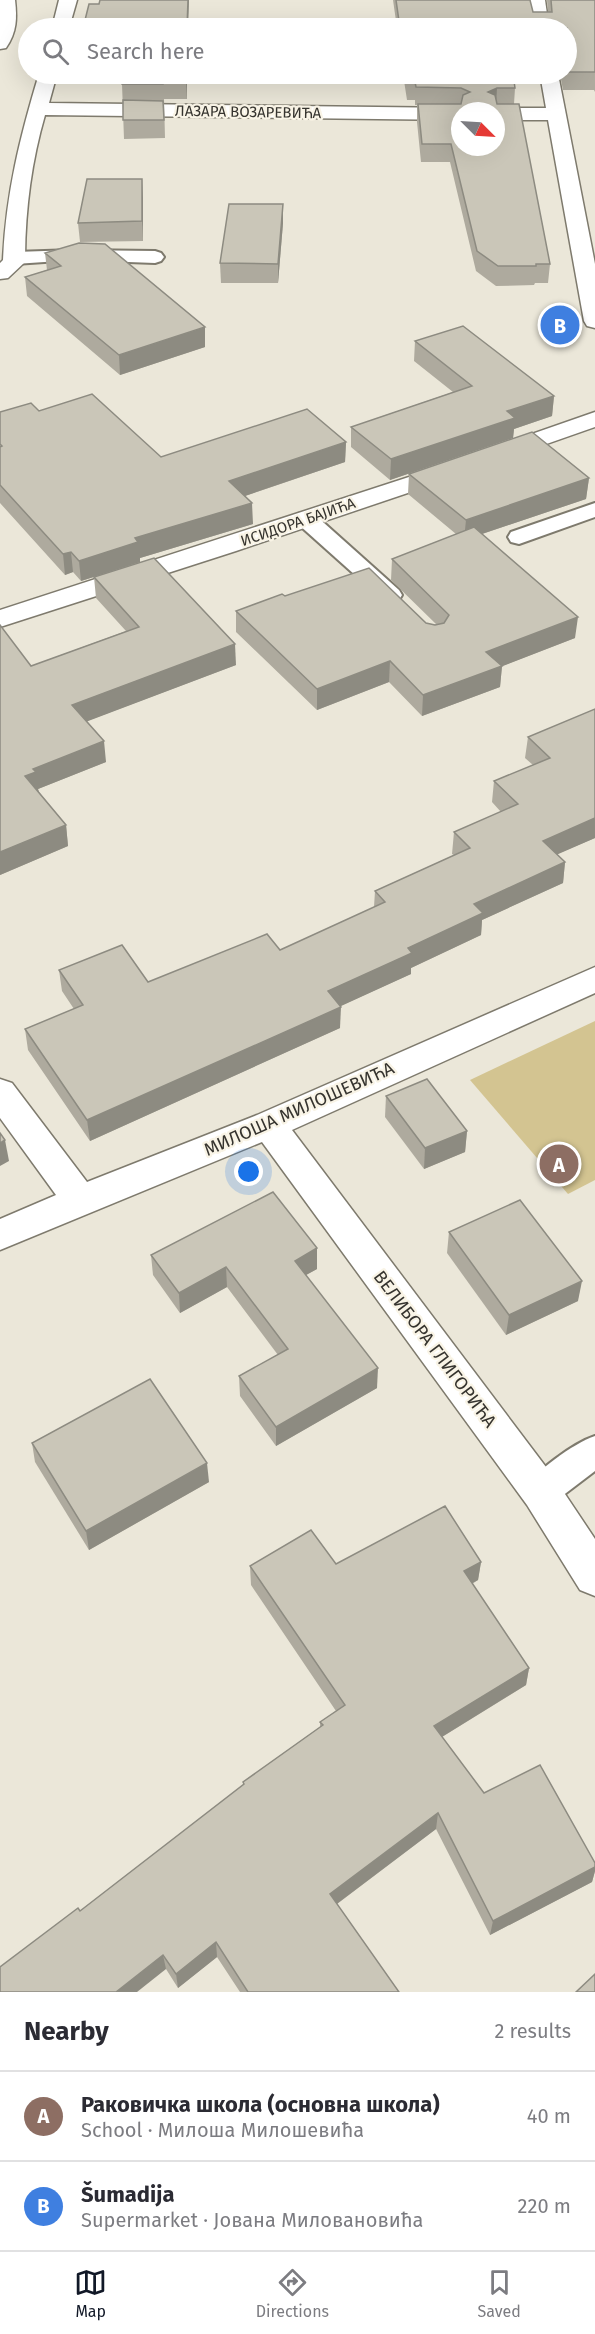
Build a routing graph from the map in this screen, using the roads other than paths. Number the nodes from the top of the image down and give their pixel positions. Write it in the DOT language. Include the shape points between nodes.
graph roads {
  1 [pos="6,0"];
  2 [pos="68,0"];
  3 [pos="536,0"];
  4 [pos="64,18"];
  5 [pos="539,18"];
  6 [pos="0,44"];
  7 [pos="45,84"];
  8 [pos="551,84"];
  9 [pos="37,109"];
  10 [pos="451,114"];
  11 [pos="505,114"];
  12 [pos="556,114"];
  13 [pos="155,256"];
  14 [pos="7,266"];
  15 [pos="595,321"];
  16 [pos="595,419"];
  17 [pos="595,510"];
  18 [pos="306,519"];
  19 [pos="519,537"];
  20 [pos="409,613"];
  21 [pos="0,619"];
  22 [pos="595,979"];
  23 [pos="0,1092"];
  24 [pos="269,1125"];
  25 [pos="80,1200"];
  26 [pos="0,1235"];
  27 [pos="595,1451"];
  28 [pos="541,1492"];
  29 [pos="595,1576"];
  1 -- 6 [label="main road" via="9,22"];
  2 -- 4 [label="main road"];
  3 -- 5 [label="main road"];
  7 -- 9 [label="main road"];
  8 -- 12 [label="main road"];
  9 -- 10 [label="main road, ЛАЗАРА ВОЗАРЕВИЋА"];
  9 -- 14 [label="main road"];
  11 -- 12 [label="main road"];
  12 -- 15 [label="main road"];
  13 -- 14 [label="lane" via="95,255"];
  16 -- 18 [label="main road, ИСИДОРА БАЈИЋА"];
  17 -- 19 [label="lane"];
  18 -- 20 [label="lane"];
  18 -- 21 [label="main road, ИСИДОРА БАЈИЋА"];
  22 -- 24 [label="main road, МИЛОША МИЛОШЕВИЋА"];
  23 -- 25 [label="main road"];
  24 -- 25 [label="main road, МИЛОША МИЛОШЕВИЋА"];
  24 -- 28 [label="main road, ВЕЛИБОРА ГЛИГОРИЋА"];
  25 -- 26 [label="main road, МИЛОША МИЛОШЕВИЋА"];
  27 -- 28 [label="lane"];
  28 -- 29 [label="main road, ВЕЛИБОРА ГЛИГОРИЋА"];
}
